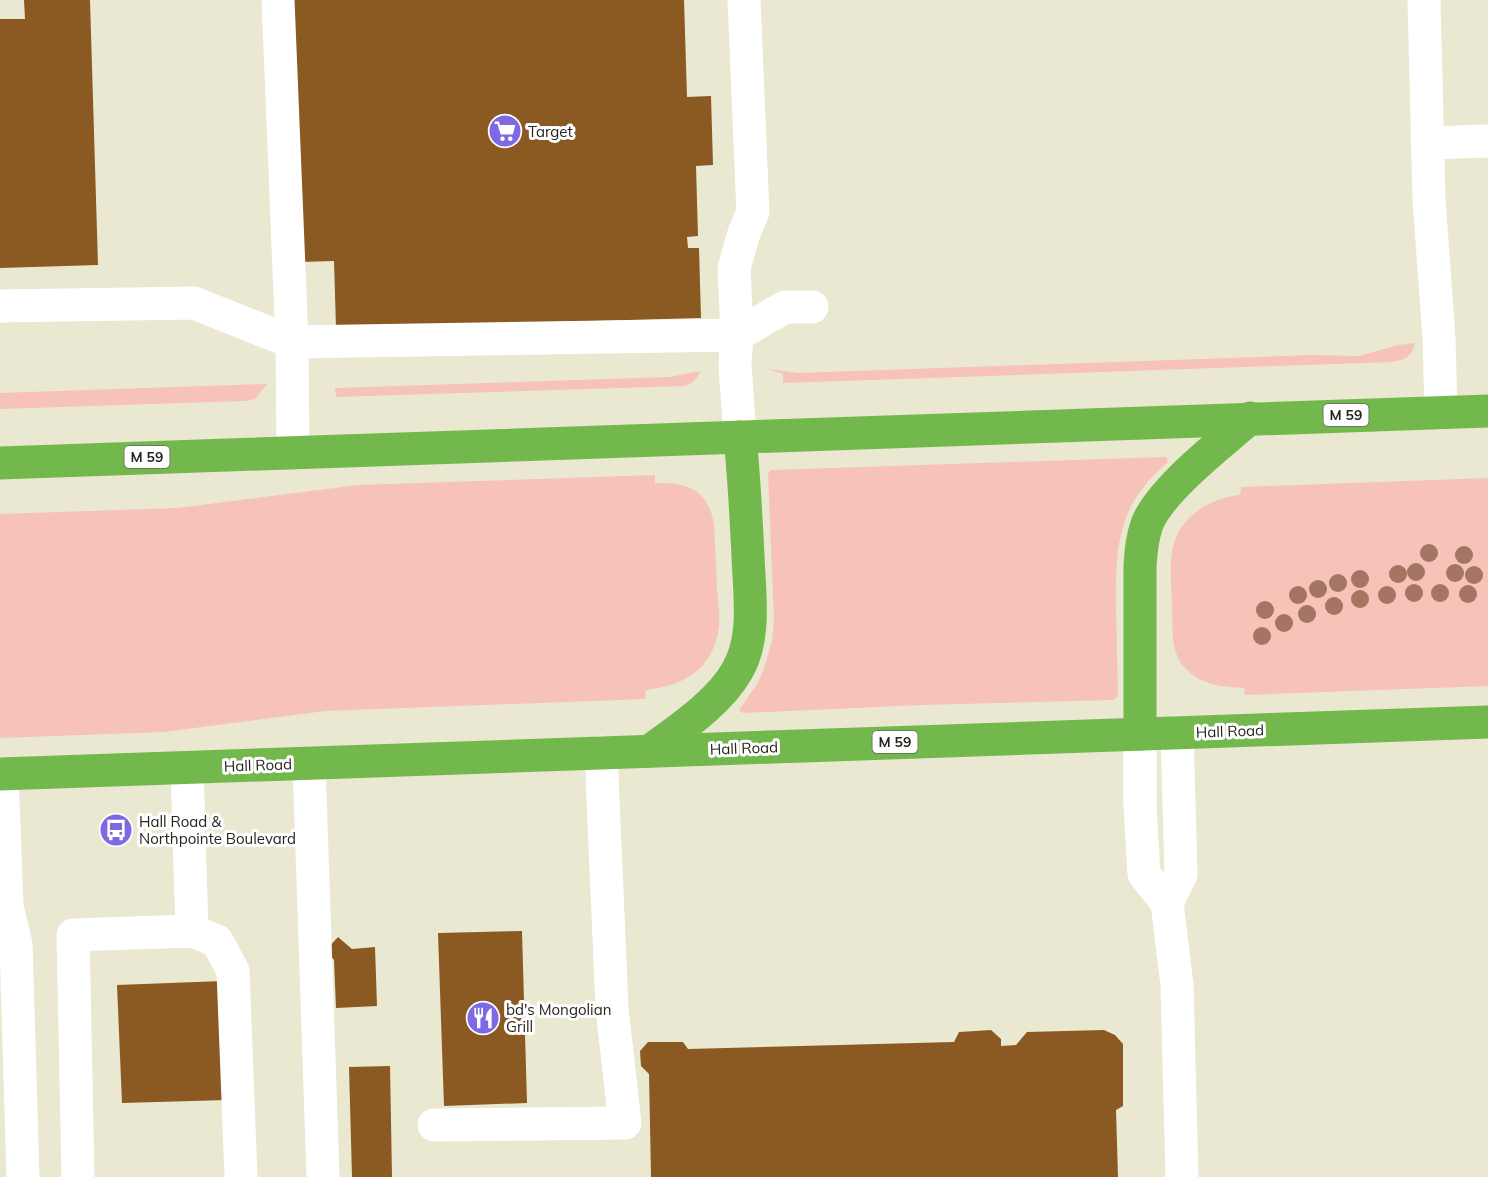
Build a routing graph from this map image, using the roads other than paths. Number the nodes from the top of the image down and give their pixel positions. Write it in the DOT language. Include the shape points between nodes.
graph roads {
  1 [pos="278,0"];
  2 [pos="744,0"];
  3 [pos="1424,0"];
  4 [pos="1488,141"];
  5 [pos="1427,142"];
  6 [pos="0,306"];
  7 [pos="812,307"];
  8 [pos="737,335"];
  9 [pos="292,342"];
  10 [pos="1488,411"];
  11 [pos="1441,412"];
  12 [pos="1251,418"];
  13 [pos="740,437"];
  14 [pos="293,452"];
  15 [pos="0,463"];
  16 [pos="1488,722"];
  17 [pos="1177,733"];
  18 [pos="1140,734"];
  19 [pos="650,751"];
  20 [pos="601,752"];
  21 [pos="309,763"];
  22 [pos="187,767"];
  23 [pos="1,774"];
  24 [pos="1167,903"];
  25 [pos="192,930"];
  26 [pos="8,944"];
  27 [pos="434,1125"];
  28 [pos="15,1167"];
  29 [pos="78,1177"];
  30 [pos="241,1177"];
  31 [pos="323,1177"];
  32 [pos="1182,1177"];
  1 -- 9 [label="lane"];
  2 -- 8 [label="lane" via="753,212 734,268"];
  3 -- 5 [label="lane"];
  4 -- 5 [label="lane"];
  5 -- 11 [label="lane"];
  6 -- 9 [label="lane" via="194,303"];
  7 -- 8 [label="lane" via="785,307"];
  8 -- 9 [label="lane"];
  8 -- 13 [label="lane"];
  9 -- 14 [label="lane"];
  10 -- 11 [label="highway, M 59"];
  11 -- 12 [label="highway, M 59"];
  12 -- 13 [label="highway, M 59"];
  12 -- 18 [label="highway" via="1170,490 1148,523 1140,566"];
  13 -- 14 [label="highway, M 59"];
  13 -- 19 [label="highway" via="749,640 736,674 722,692"];
  14 -- 15 [label="highway, M 59"];
  16 -- 17 [label="highway, Hall Road / M 59"];
  17 -- 18 [label="highway, Hall Road / M 59"];
  17 -- 24 [label="lane" via="1182,874"];
  18 -- 19 [label="highway, Hall Road / M 59"];
  18 -- 24 [label="lane" via="1144,874"];
  19 -- 20 [label="highway, Hall Road / M 59"];
  20 -- 21 [label="highway, Hall Road / M 59"];
  20 -- 27 [label="lane" via="612,1009 625,1123"];
  21 -- 22 [label="highway, Hall Road / M 59"];
  21 -- 31 [label="lane"];
  22 -- 23 [label="highway, Hall Road / M 59"];
  22 -- 25 [label="lane"];
  23 -- 26 [label="lane"];
  24 -- 32 [label="lane" via="1178,985"];
  25 -- 29 [label="lane" via="73,935"];
  25 -- 30 [label="lane" via="217,941 233,971"];
  26 -- 28 [label="lane"];
}
